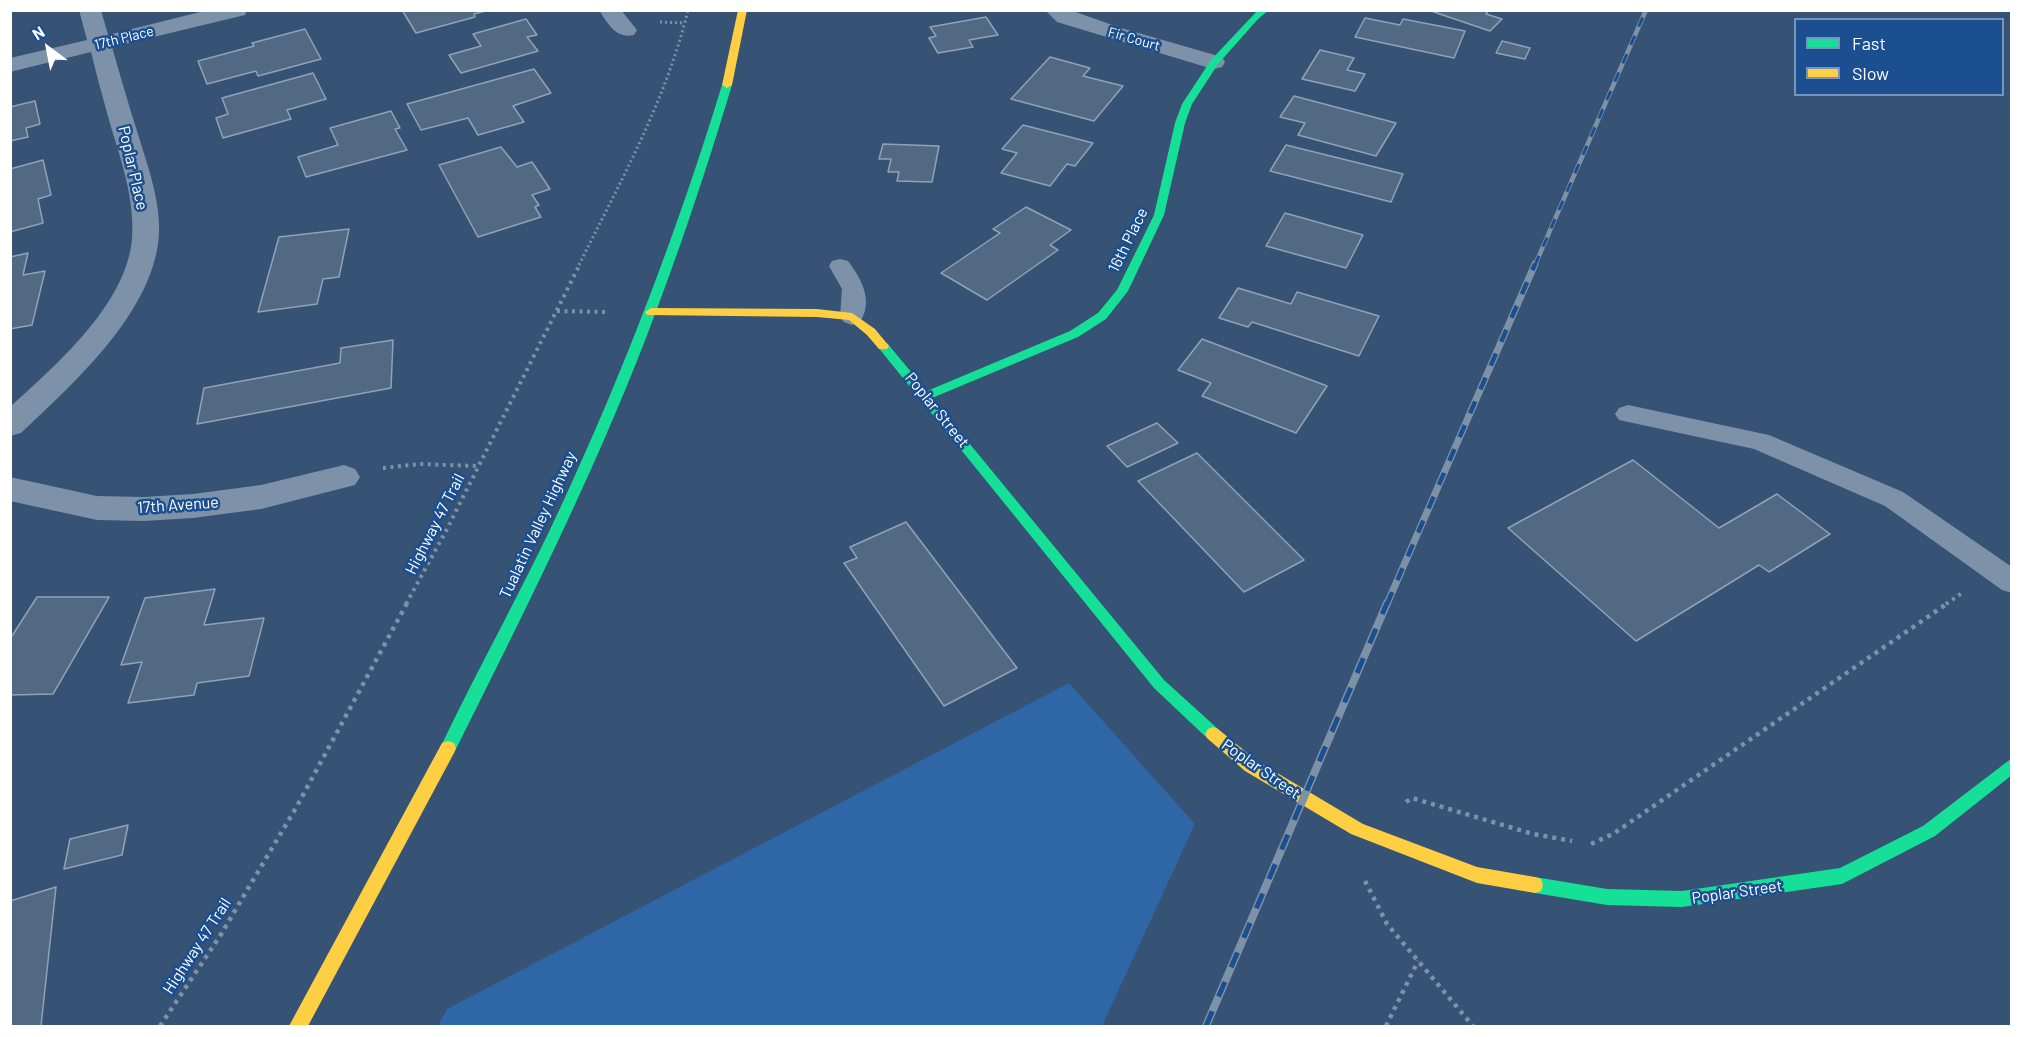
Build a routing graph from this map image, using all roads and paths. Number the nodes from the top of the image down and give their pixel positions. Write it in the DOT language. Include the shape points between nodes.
graph roads {
  1 [pos="90,10"];
  2 [pos="237,10"];
  3 [pos="609,10"];
  4 [pos="688,10"];
  5 [pos="743,10"];
  6 [pos="1055,10"];
  7 [pos="1265,10"];
  8 [pos="626,30"];
  9 [pos="100,44"];
  10 [pos="1214,62"];
  11 [pos="10,65"];
  12 [pos="840,266"];
  13 [pos="557,311"];
  14 [pos="651,312"];
  15 [pos="852,317"];
  16 [pos="926,396"];
  17 [pos="1628,414"];
  18 [pos="10,425"];
  19 [pos="478,466"];
  20 [pos="344,477"];
  21 [pos="10,489"];
  22 [pos="2003,576"];
  23 [pos="2012,765"];
  24 [pos="1357,829"];
  25 [pos="1574,841"];
  26 [pos="1584,843"];
  27 [pos="1418,961"];
  28 [pos="160,1026"];
  29 [pos="298,1026"];
  30 [pos="1386,1026"];
  31 [pos="1473,1026"];
  1 -- 9 [label="street, Poplar Place"];
  2 -- 9 [label="street, 17th Place"];
  3 -- 8 [label="street"];
  4 -- 13 [label="path, Highway 47 Trail" via="653,117"];
  5 -- 14 [label="main road, Tualatin Valley Highway" via="721,104"];
  6 -- 10 [label="street, Fir Court" via="1113,33"];
  7 -- 10 [label="main road, 16th Place"];
  9 -- 11 [label="street, 17th Place"];
  9 -- 18 [label="street, Poplar Place" via="140,185 145,222 142,257 118,310 68,370"];
  10 -- 16 [label="main road, 16th Place" via="1187,104 1180,123 1160,215 1122,291 1102,316 1074,334"];
  12 -- 15 [label="lane" via="854,284"];
  13 -- 14 [label="path"];
  13 -- 19 [label="path, Highway 47 Trail"];
  14 -- 15 [label="main road" via="817,313"];
  14 -- 29 [label="main road, Tualatin Valley Highway" via="542,562 364,909"];
  15 -- 16 [label="main road, Poplar Street" via="872,332"];
  16 -- 24 [label="main road, Poplar Street" via="1159,684 1251,766"];
  17 -- 22 [label="lane" via="1760,441 1894,499"];
  19 -- 20 [label="path" via="397,465"];
  19 -- 28 [label="path, Highway 47 Trail" via="297,806 220,936"];
  20 -- 21 [label="street, 17th Avenue" via="261,497 144,508 97,508"];
  22 -- 26 [label="path" via="1613,834 1594,845"];
  23 -- 24 [label="main road, Poplar Street" via="1929,831 1842,876 1682,899 1607,897 1477,875"];
  24 -- 25 [label="path" via="1412,798 1533,834"];
  24 -- 27 [label="path" via="1363,876 1387,924"];
  27 -- 30 [label="path"];
  27 -- 31 [label="path"];
}
